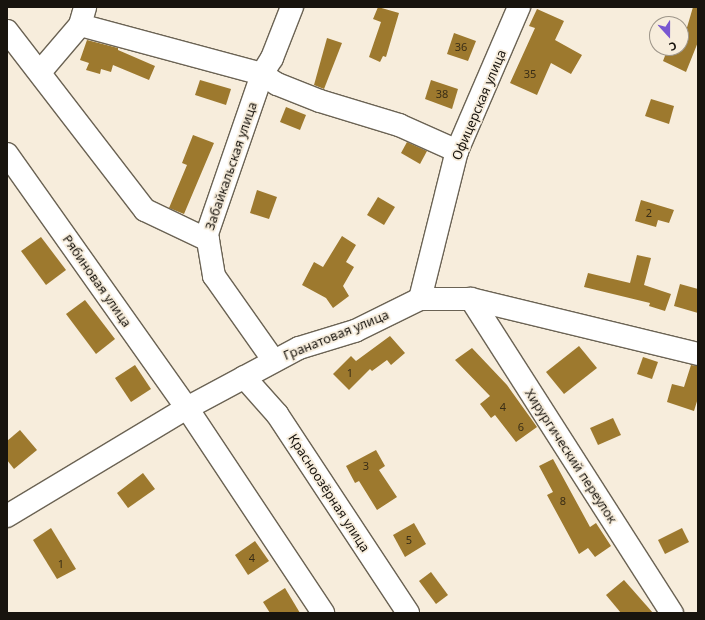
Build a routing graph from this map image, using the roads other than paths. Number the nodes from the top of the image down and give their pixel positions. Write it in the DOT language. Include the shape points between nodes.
graph roads {
  1 [pos="292,7"];
  2 [pos="519,7"];
  3 [pos="82,16"];
  4 [pos="7,31"];
  5 [pos="40,72"];
  6 [pos="262,74"];
  7 [pos="457,152"];
  8 [pos="7,154"];
  9 [pos="208,240"];
  10 [pos="420,299"];
  11 [pos="471,299"];
  12 [pos="698,354"];
  13 [pos="274,361"];
  14 [pos="244,378"];
  15 [pos="187,408"];
  16 [pos="7,516"];
  17 [pos="323,613"];
  18 [pos="408,613"];
  19 [pos="672,613"];
  1 -- 6 [label="street, Забайкальская улица" via="272,58"];
  2 -- 7 [label="street, Офицерская улица"];
  3 -- 5 [label="street"];
  3 -- 6 [label="street"];
  4 -- 5 [label="street"];
  5 -- 9 [label="street" via="145,210"];
  6 -- 7 [label="street" via="277,84 320,101 399,125"];
  6 -- 9 [label="street, Забайкальская улица" via="207,234"];
  7 -- 10 [label="street, Офицерская улица"];
  8 -- 15 [label="street, Рябиновая улица"];
  9 -- 13 [label="street, Забайкальская улица" via="214,276"];
  10 -- 11 [label="street, Гранатовая улица"];
  10 -- 13 [label="street, Гранатовая улица" via="355,331 299,348"];
  11 -- 12 [label="street, Гранатовая улица"];
  11 -- 19 [label="street, Хирургический переулок"];
  13 -- 14 [label="street, Гранатовая улица"];
  14 -- 15 [label="street, Гранатовая улица"];
  14 -- 18 [label="street, Красноозёрная улица" via="277,414"];
  15 -- 16 [label="street, Гранатовая улица"];
  15 -- 17 [label="street"];
}
